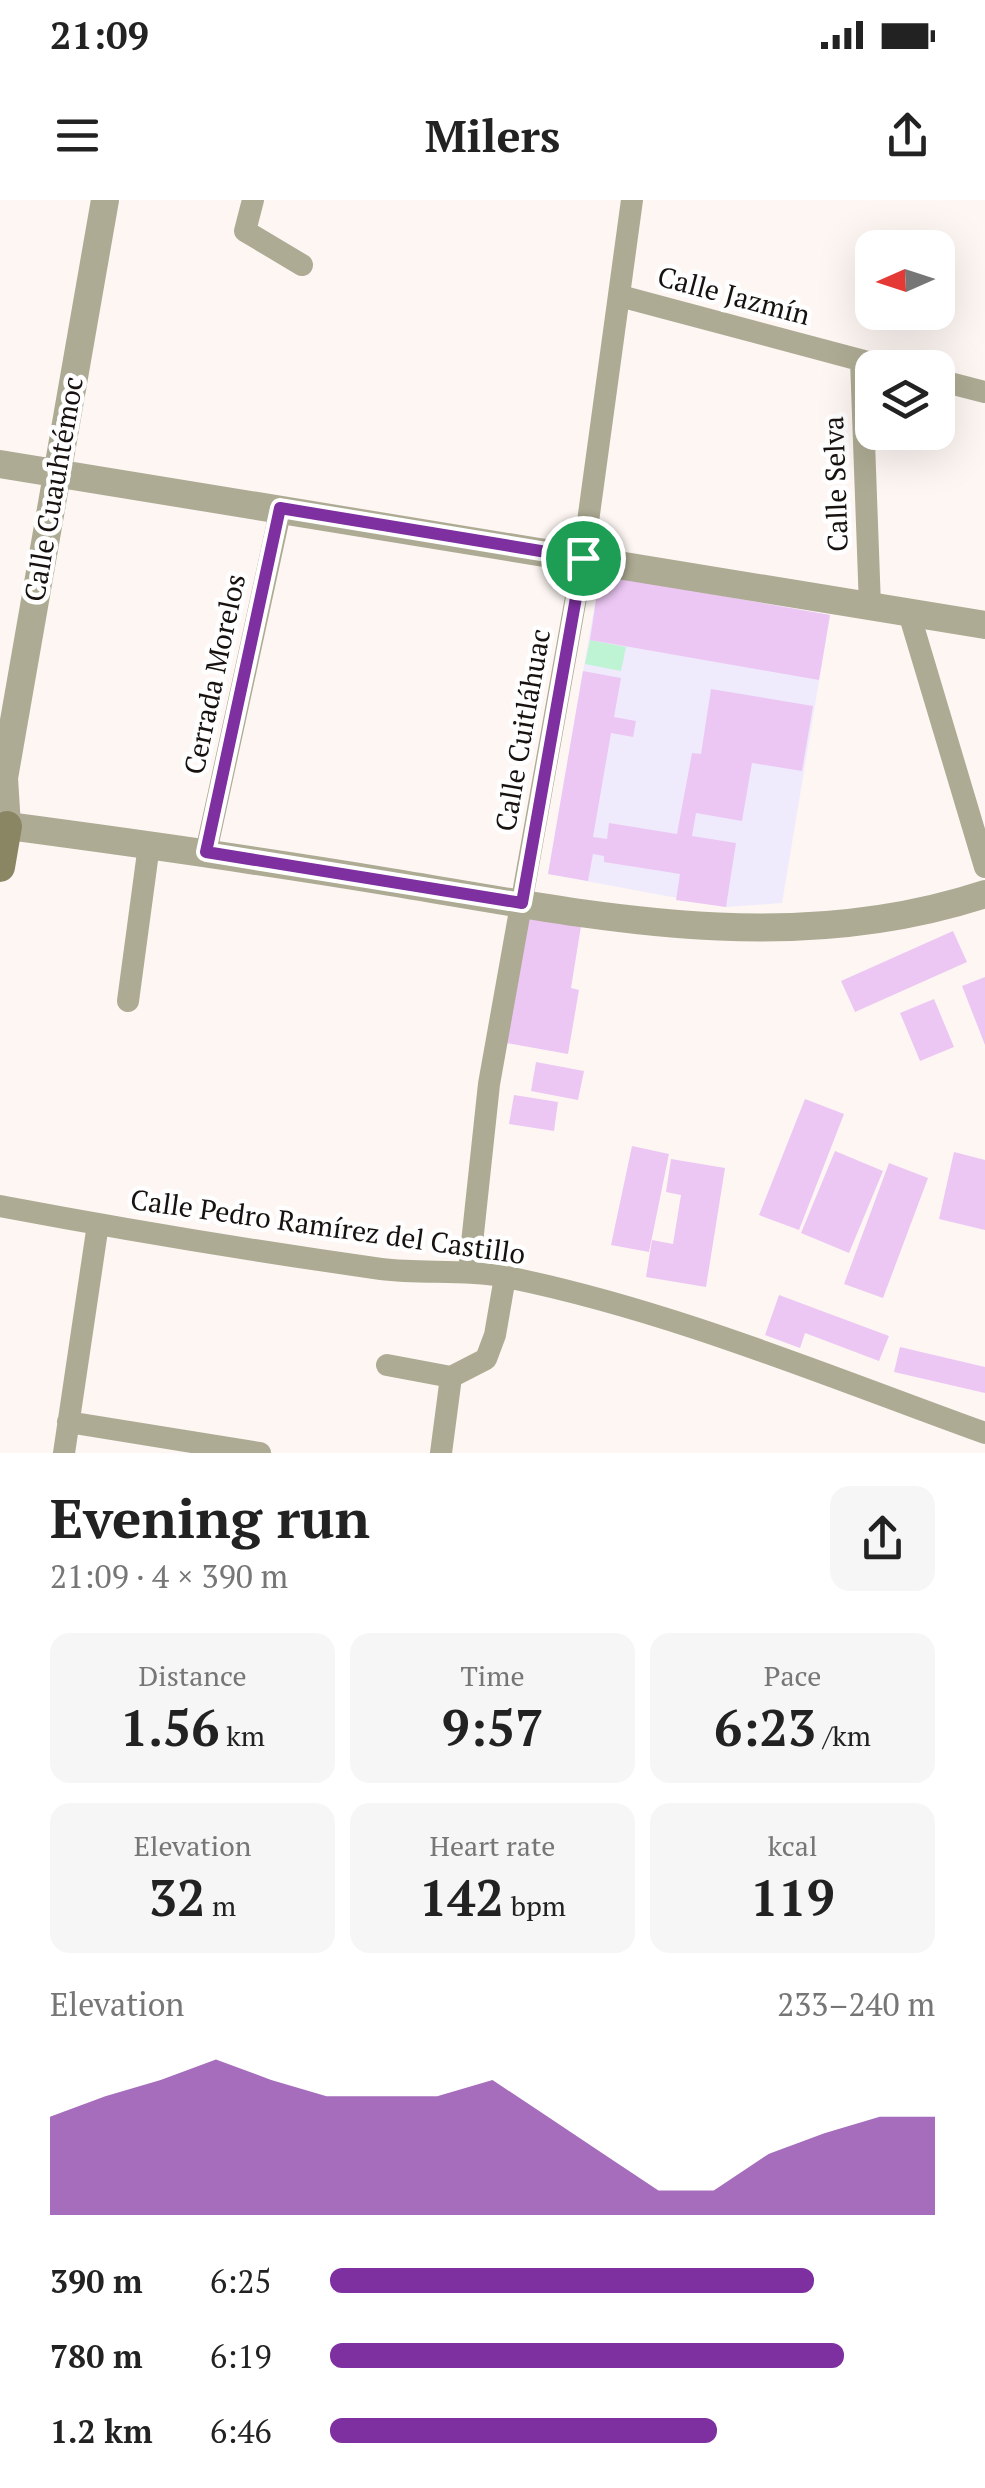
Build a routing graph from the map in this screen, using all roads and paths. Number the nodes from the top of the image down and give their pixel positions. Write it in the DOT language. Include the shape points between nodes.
graph roads {
  1 [pos="105,200"];
  2 [pos="253,200"];
  3 [pos="632,200"];
  4 [pos="302,265"];
  5 [pos="620,296"];
  6 [pos="855,358"];
  7 [pos="955,384"];
  8 [pos="985,392"];
  9 [pos="864,450"];
  10 [pos="0,464"];
  11 [pos="55,473"];
  12 [pos="280,508"];
  13 [pos="583,558"];
  14 [pos="870,606"];
  15 [pos="909,613"];
  16 [pos="985,626"];
  17 [pos="2,782"];
  18 [pos="4,826"];
  19 [pos="148,845"];
  20 [pos="206,852"];
  21 [pos="0,867"];
  22 [pos="985,867"];
  23 [pos="985,894"];
  24 [pos="522,903"];
  25 [pos="128,1001"];
  26 [pos="0,1206"];
  27 [pos="98,1224"];
  28 [pos="469,1271"];
  29 [pos="506,1277"];
  30 [pos="387,1365"];
  31 [pos="451,1378"];
  32 [pos="68,1422"];
  33 [pos="985,1432"];
  34 [pos="64,1453"];
  35 [pos="260,1453"];
  36 [pos="441,1453"];
  1 -- 11 [label="street, Calle Cuauhtémoc"];
  2 -- 4 [label="street" via="245,231"];
  3 -- 5 [label="street, Calle Cuitláhuac"];
  5 -- 6 [label="street, Calle Jazmín"];
  5 -- 13 [label="street, Calle Cuitláhuac"];
  7 -- 8 [label="street"];
  9 -- 14 [label="street, Calle Selva"];
  10 -- 11 [label="street"];
  11 -- 12 [label="street"];
  11 -- 17 [label="street, Calle Cuauhtémoc"];
  12 -- 13 [label="street"];
  12 -- 20 [label="street, Cerrada Morelos"];
  13 -- 14 [label="street"];
  13 -- 24 [label="street, Calle Cuitláhuac"];
  14 -- 15 [label="street"];
  15 -- 16 [label="street"];
  15 -- 22 [label="street"];
  17 -- 18 [label="street, Calle Cuauhtémoc"];
  18 -- 19 [label="street"];
  18 -- 21 [label="main road"];
  19 -- 20 [label="street"];
  19 -- 25 [label="street"];
  20 -- 24 [label="street"];
  23 -- 24 [label="street" via="897,918 782,930"];
  24 -- 28 [label="street, Calle Cuitláhuac" via="489,1084"];
  26 -- 27 [label="street, Calle Pedro Ramírez del Castillo"];
  27 -- 28 [label="street, Calle Pedro Ramírez del Castillo" via="408,1272"];
  27 -- 32 [label="street"];
  28 -- 29 [label="street, Calle Pedro Ramírez del Castillo"];
  29 -- 31 [label="street" via="486,1359"];
  29 -- 33 [label="street, Calle Pedro Ramírez del Castillo" via="680,1324"];
  30 -- 31 [label="street"];
  31 -- 36 [label="street"];
  32 -- 34 [label="street"];
  32 -- 35 [label="street"];
}
